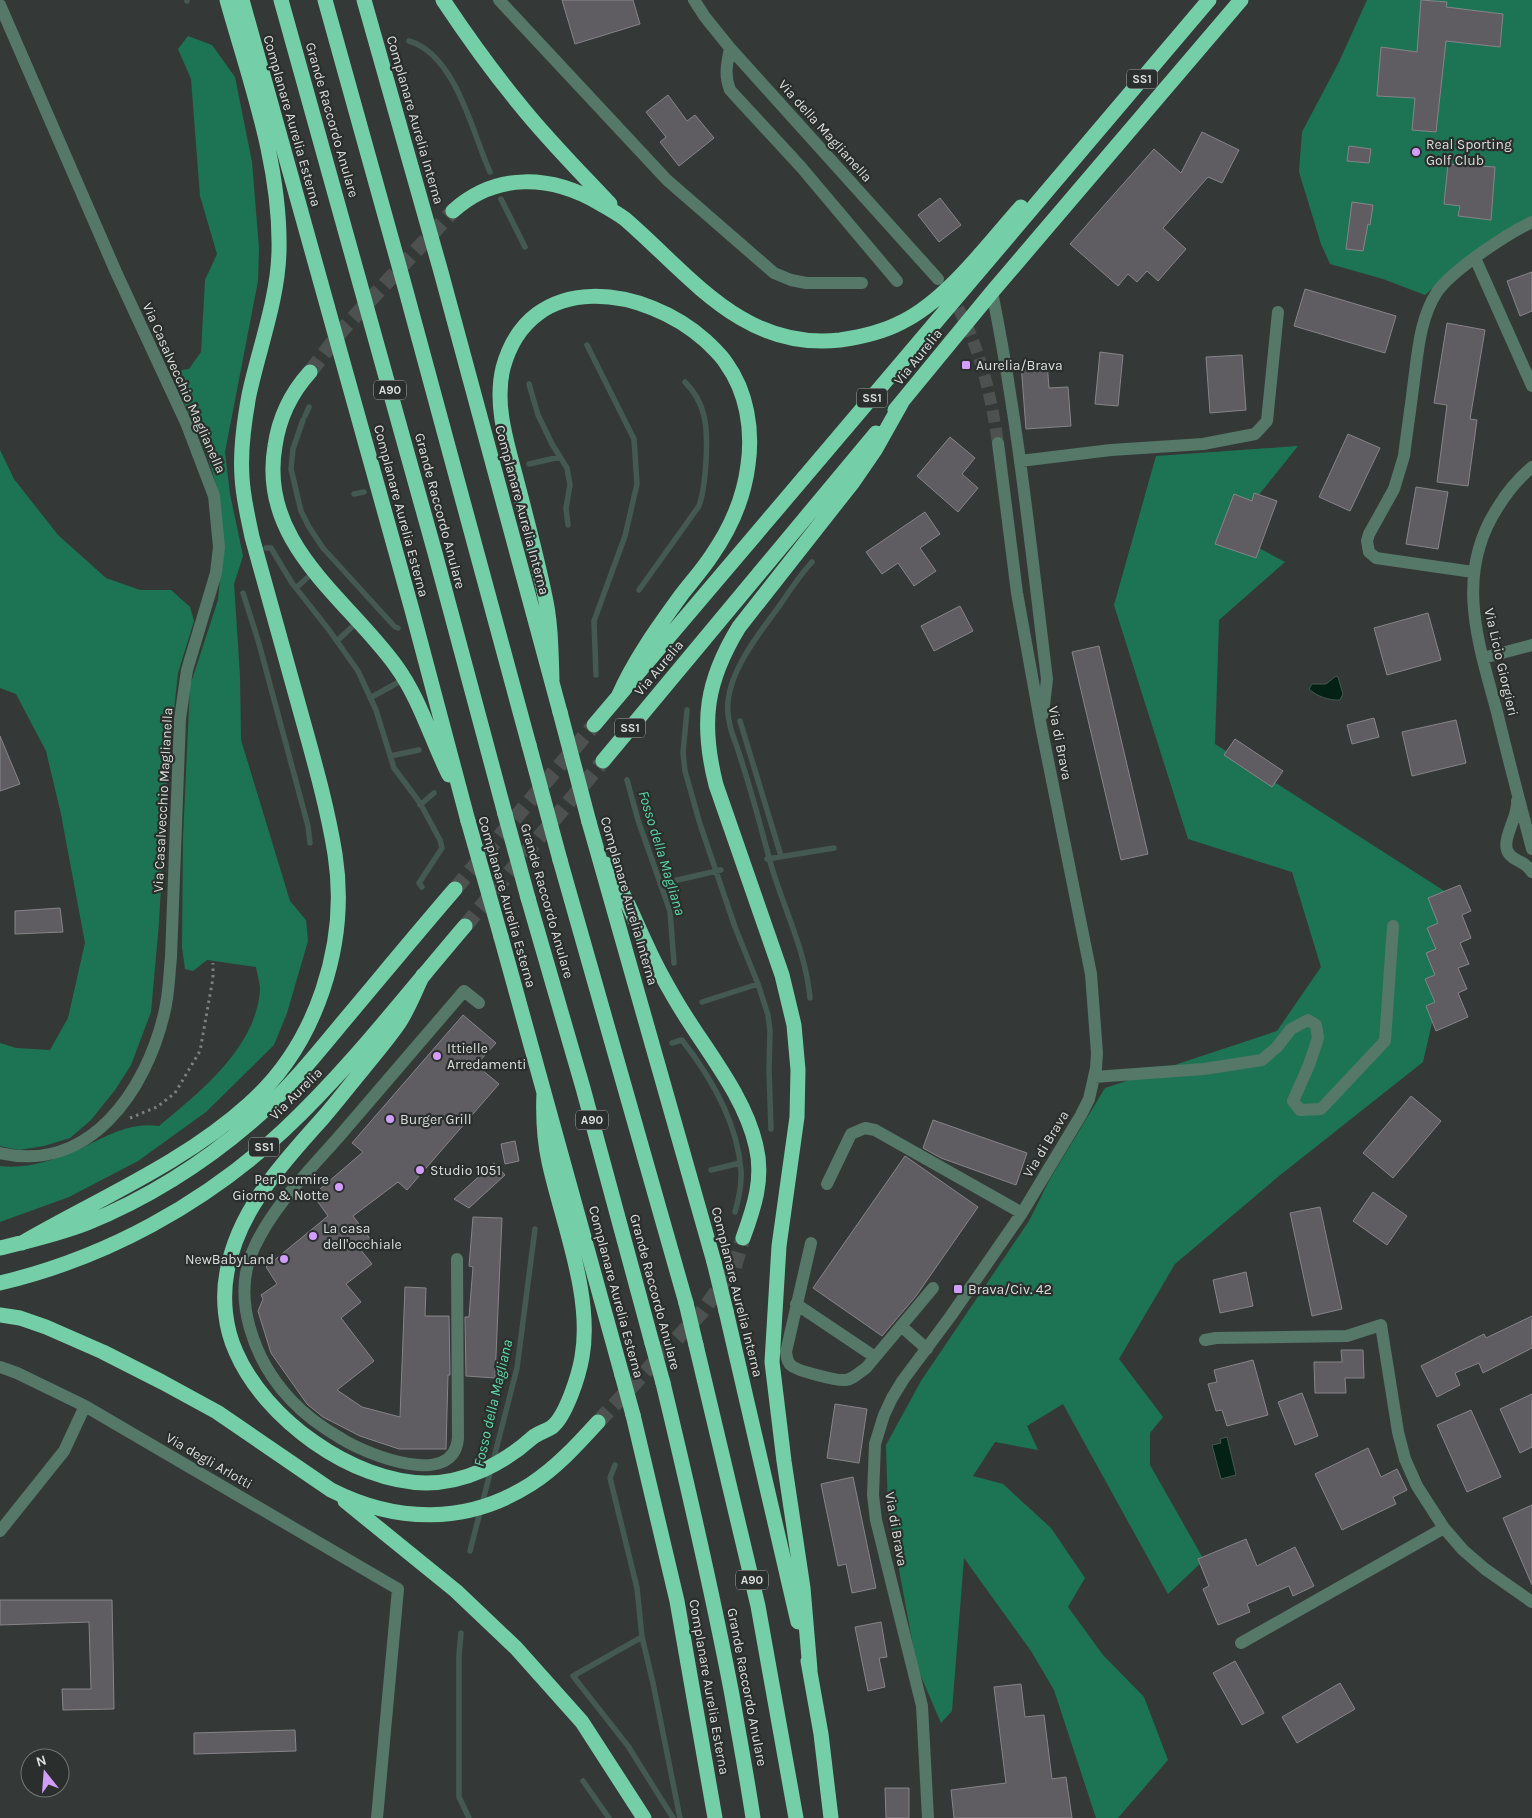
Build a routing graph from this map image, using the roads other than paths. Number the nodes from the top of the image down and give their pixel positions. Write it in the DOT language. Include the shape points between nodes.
graph roads {
  1 [pos="227,0"];
  2 [pos="242,0"];
  3 [pos="281,0"];
  4 [pos="325,0"];
  5 [pos="364,0"];
  6 [pos="443,0"];
  7 [pos="499,0"];
  8 [pos="694,0"];
  9 [pos="1209,0"];
  10 [pos="1241,0"];
  11 [pos="0,5"];
  12 [pos="730,48"];
  13 [pos="1076,158"];
  14 [pos="453,211"];
  15 [pos="624,218"];
  16 [pos="1532,222"];
  17 [pos="1475,258"];
  18 [pos="938,279"];
  19 [pos="897,281"];
  20 [pos="862,283"];
  21 [pos="992,292"];
  22 [pos="1278,312"];
  23 [pos="310,372"];
  24 [pos="1532,386"];
  25 [pos="902,402"];
  26 [pos="998,443"];
  27 [pos="1020,461"];
  28 [pos="1532,467"];
  29 [pos="1473,572"];
  30 [pos="1532,645"];
  31 [pos="1483,658"];
  32 [pos="552,680"];
  33 [pos="618,697"];
  34 [pos="594,725"];
  35 [pos="1041,726"];
  36 [pos="603,761"];
  37 [pos="1515,782"];
  38 [pos="462,798"];
  39 [pos="1532,812"];
  40 [pos="1532,849"];
  41 [pos="598,852"];
  42 [pos="1532,872"];
  43 [pos="454,889"];
  44 [pos="465,926"];
  45 [pos="1393,926"];
  46 [pos="423,975"];
  47 [pos="479,1003"];
  48 [pos="1094,1077"];
  49 [pos="544,1092"];
  50 [pos="0,1153"];
  51 [pos="827,1184"];
  52 [pos="1022,1213"];
  53 [pos="743,1238"];
  54 [pos="22,1243"];
  55 [pos="811,1243"];
  56 [pos="0,1248"];
  57 [pos="457,1260"];
  58 [pos="0,1283"];
  59 [pos="933,1288"];
  60 [pos="796,1304"];
  61 [pos="0,1315"];
  62 [pos="901,1326"];
  63 [pos="1205,1340"];
  64 [pos="926,1349"];
  65 [pos="875,1357"];
  66 [pos="0,1367"];
  67 [pos="85,1406"];
  68 [pos="598,1422"];
  69 [pos="331,1490"];
  70 [pos="1444,1528"];
  71 [pos="0,1531"];
  72 [pos="1532,1602"];
  73 [pos="1241,1643"];
  74 [pos="810,1670"];
  75 [pos="377,1818"];
  76 [pos="644,1818"];
  77 [pos="715,1818"];
  78 [pos="753,1818"];
  79 [pos="796,1818"];
  80 [pos="831,1818"];
  81 [pos="928,1818"];
  1 -- 54 [label="highway" via="270,158 278,229 277,271 249,396 243,439 244,500 313,758 335,855 337,906 334,939 327,976 307,1028 274,1078 251,1103 225,1125 172,1160"];
  2 -- 38 [label="highway, Complanare Aurelia Esterna"];
  3 -- 78 [label="highway, Grande Raccordo Anulare / A90, bridge" via="663,1383 716,1612"];
  4 -- 79 [label="highway, Grande Raccordo Anulare / A90, bridge" via="560,860 686,1303 758,1606"];
  5 -- 32 [label="highway, Complanare Aurelia Interna"];
  6 -- 15 [label="highway" via="521,106"];
  7 -- 20 [label="street" via="667,180 774,273 806,283"];
  8 -- 12 [label="street, Via della Maglianella"];
  9 -- 13 [label="highway, Via Aurelia / SS1"];
  10 -- 21 [label="highway, Via Aurelia / SS1"];
  11 -- 50 [label="street, Via Casalvecchio Maglianella" via="116,272 187,425 214,496 219,547 216,573 188,670 180,718 168,994 147,1066 114,1116 78,1144 51,1153 16,1156"];
  12 -- 18 [label="street, Via della Maglianella"];
  12 -- 19 [label="street" via="725,71 730,90"];
  13 -- 15 [label="highway" via="1031,196 955,280 926,307 884,330 848,339 808,341 780,336 742,320 698,287"];
  13 -- 33 [label="highway, Via Aurelia / SS1"];
  14 -- 15 [label="highway" via="474,196 502,185 532,181 564,187"];
  16 -- 17 [label="street"];
  17 -- 24 [label="street"];
  17 -- 29 [label="street" via="1438,290 1426,318 1400,472 1367,541 1368,552 1376,558"];
  21 -- 25 [label="highway, Via Aurelia / SS1"];
  21 -- 27 [label="street" via="1007,365"];
  22 -- 27 [label="street" via="1267,421 1255,434 1203,444 1111,450"];
  23 -- 38 [label="highway" via="287,404 276,440 272,472 279,514 304,558 402,676"];
  25 -- 36 [label="highway, Via Aurelia / SS1"];
  25 -- 74 [label="highway" via="853,482 739,627 719,664 708,703 708,738 714,778 782,975 795,1033 797,1117 779,1246 772,1362 803,1588"];
  26 -- 35 [label="street, Via di Brava" via="1017,593"];
  27 -- 35 [label="street" via="1047,679"];
  28 -- 29 [label="street, Via Licio Giorgieri" via="1494,513 1484,532"];
  29 -- 31 [label="street, Via Licio Giorgieri" via="1473,600"];
  30 -- 31 [label="street"];
  31 -- 37 [label="street, Via Licio Giorgieri"];
  32 -- 33 [label="highway" via="548,608 502,423 500,384 516,338 534,318 570,299 585,296 624,298 681,322 726,361 745,403 750,448 745,481 734,516 722,539 640,653"];
  32 -- 41 [label="highway, Complanare Aurelia Interna, bridge"];
  33 -- 34 [label="highway, Via Aurelia / SS1"];
  35 -- 48 [label="street, Via di Brava" via="1091,974 1097,1053"];
  37 -- 39 [label="street" via="1524,803"];
  37 -- 40 [label="street, Via Licio Giorgieri"];
  37 -- 42 [label="street" via="1518,808 1506,847 1511,857 1524,862"];
  38 -- 49 [label="highway, Complanare Aurelia Esterna, bridge"];
  41 -- 53 [label="highway" via="623,892 675,999 725,1077 752,1130 759,1160 758,1184 756,1201"];
  41 -- 74 [label="highway, Complanare Aurelia Interna, bridge" via="714,1262"];
  43 -- 54 [label="highway, Via Aurelia / SS1" via="319,1051 252,1122 197,1163 124,1206 68,1230"];
  44 -- 46 [label="highway, Via Aurelia / SS1"];
  45 -- 48 [label="street" via="1385,1041 1321,1109 1300,1110 1293,1101 1318,1038 1316,1025 1308,1020 1291,1030 1262,1060 1204,1069"];
  46 -- 49 [label="highway" via="388,1038 252,1206 237,1235 226,1279 225,1303 230,1337 247,1373 278,1410 340,1459 398,1481 428,1483 471,1475 503,1461 538,1433 553,1426 572,1395 582,1358 583,1304 548,1159"];
  46 -- 58 [label="highway, Via Aurelia / SS1" via="298,1117 239,1168 176,1212 118,1242 53,1268"];
  47 -- 57 [label="street" via="464,991 306,1174 260,1234 249,1260 245,1302 256,1343 276,1383 315,1422 352,1445 407,1464 440,1462 451,1457 457,1448 458,1438"];
  48 -- 52 [label="street, Via di Brava" via="1081,1115"];
  49 -- 77 [label="highway, Complanare Aurelia Esterna, bridge" via="622,1375 677,1601"];
  51 -- 52 [label="street" via="850,1134 865,1128 875,1130"];
  52 -- 64 [label="street, Via di Brava"];
  54 -- 56 [label="highway, Via Aurelia / SS1"];
  55 -- 60 [label="street"];
  59 -- 62 [label="street"];
  60 -- 65 [label="street"];
  60 -- 65 [label="street" via="786,1352 792,1366 846,1380 866,1368"];
  61 -- 69 [label="highway" via="46,1327 162,1382 217,1412"];
  62 -- 64 [label="street"];
  62 -- 65 [label="street"];
  63 -- 70 [label="street" via="1347,1336 1381,1325 1405,1459 1417,1486"];
  64 -- 81 [label="street, Via di Brava" via="903,1380 884,1415 875,1444 873,1496 886,1567 922,1706"];
  66 -- 67 [label="street, Via degli Arlotti"];
  67 -- 71 [label="street" via="64,1451"];
  67 -- 75 [label="street, Via degli Arlotti" via="398,1589"];
  68 -- 69 [label="highway" via="566,1456 532,1484 494,1503 458,1513 420,1515 384,1510"];
  69 -- 76 [label="highway" via="456,1591 516,1648 582,1722"];
  70 -- 72 [label="street" via="1485,1569"];
  70 -- 73 [label="street"];
  74 -- 80 [label="highway, Complanare Aurelia Interna"];
}
